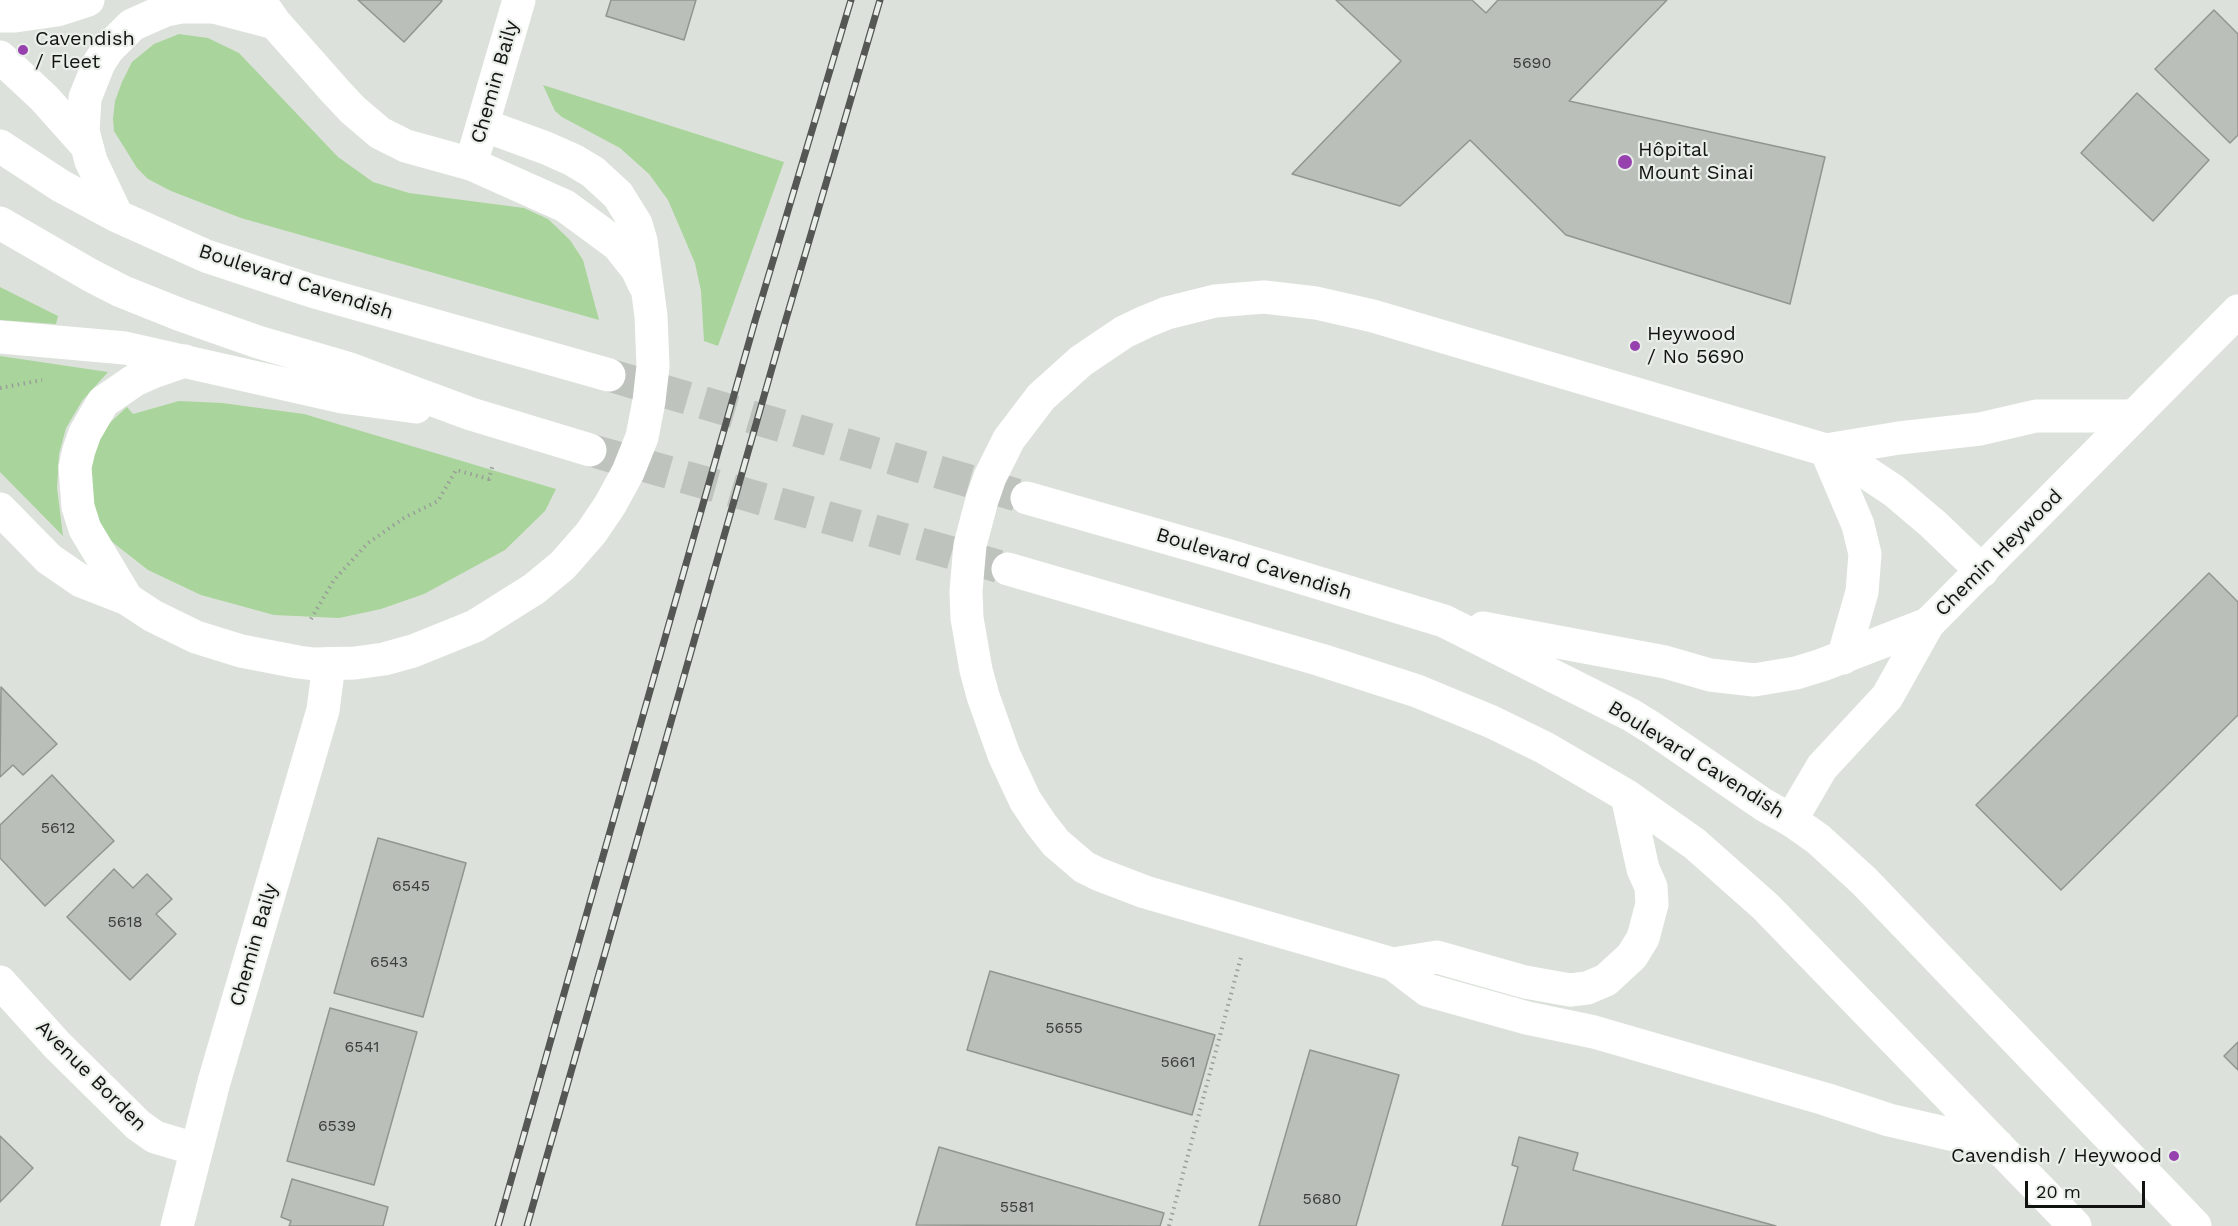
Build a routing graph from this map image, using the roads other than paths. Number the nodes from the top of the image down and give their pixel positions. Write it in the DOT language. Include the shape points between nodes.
graph roads {
  1 [pos="88,0"];
  2 [pos="519,0"];
  3 [pos="267,11"];
  4 [pos="0,16"];
  5 [pos="0,57"];
  6 [pos="483,125"];
  7 [pos="86,145"];
  8 [pos="0,146"];
  9 [pos="471,164"];
  10 [pos="117,216"];
  11 [pos="0,223"];
  12 [pos="646,288"];
  13 [pos="2238,311"];
  14 [pos="0,337"];
  15 [pos="185,361"];
  16 [pos="609,375"];
  17 [pos="471,414"];
  18 [pos="2133,416"];
  19 [pos="590,450"];
  20 [pos="1826,450"];
  21 [pos="1027,498"];
  22 [pos="0,509"];
  23 [pos="1008,569"];
  24 [pos="1982,571"];
  25 [pos="127,599"];
  26 [pos="1444,621"];
  27 [pos="1928,624"];
  28 [pos="1843,658"];
  29 [pos="329,664"];
  30 [pos="1627,796"];
  31 [pos="1791,820"];
  32 [pos="1393,964"];
  33 [pos="0,982"];
  34 [pos="1997,1145"];
  35 [pos="195,1149"];
  36 [pos="177,1226"];
  37 [pos="2074,1226"];
  38 [pos="2195,1226"];
  1 -- 4 [label="main road" via="57,10"];
  2 -- 6 [label="main road, Chemin Baily"];
  3 -- 7 [label="main road" via="198,6 166,10 132,25 108,49 91,80 83,115"];
  3 -- 9 [label="main road" via="353,110 380,133 406,146"];
  5 -- 7 [label="main road"];
  6 -- 9 [label="main road, Chemin Baily"];
  6 -- 12 [label="main road" via="555,152 606,182 636,224"];
  7 -- 10 [label="main road"];
  8 -- 10 [label="main road, Boulevard Cavendish"];
  9 -- 12 [label="main road" via="548,197 584,219 629,257"];
  10 -- 16 [label="main road, Boulevard Cavendish" via="250,271"];
  11 -- 17 [label="main road" via="90,276 160,307 347,368"];
  12 -- 29 [label="main road" via="652,366 644,426 619,489 577,550 534,589 464,631 384,659"];
  13 -- 18 [label="main road, Chemin Heywood"];
  14 -- 15 [label="main road" via="125,348"];
  15 -- 17 [label="main road" via="342,397"];
  15 -- 25 [label="main road" via="135,380 104,402 79,450 75,467 78,507 85,529"];
  17 -- 19 [label="main road"];
  18 -- 20 [label="main road" via="2036,417 1980,429"];
  18 -- 24 [label="main road, Chemin Heywood"];
  20 -- 24 [label="main road" via="1894,491"];
  20 -- 28 [label="main road" via="1858,525 1865,554 1862,592"];
  20 -- 32 [label="main road" via="1373,316 1316,303 1264,297 1215,301 1167,313 1124,332 1081,361 1029,411 1000,456 984,492 967,568 966,591 970,643 983,696 1025,800 1056,843 1098,874 1145,892"];
  21 -- 26 [label="main road, Boulevard Cavendish"];
  22 -- 25 [label="main road" via="49,560 81,581"];
  23 -- 30 [label="main road" via="1417,691 1545,748"];
  24 -- 27 [label="main road, Chemin Heywood"];
  25 -- 29 [label="main road" via="174,627 221,646 298,662"];
  26 -- 28 [label="main road" via="1665,662 1734,679 1796,673"];
  26 -- 31 [label="main road, Boulevard Cavendish" via="1631,715"];
  27 -- 28 [label="main road"];
  27 -- 31 [label="main road, Chemin Heywood" via="1887,697 1822,767"];
  29 -- 35 [label="main road, Chemin Baily" via="323,710"];
  30 -- 32 [label="main road" via="1652,904 1643,938 1632,956 1606,980 1570,990 1525,982 1437,957"];
  30 -- 34 [label="main road" via="1695,844 1767,907"];
  31 -- 38 [label="main road, Boulevard Cavendish" via="1864,880"];
  32 -- 34 [label="main road" via="1427,990 1446,996 1594,1032 1889,1120"];
  33 -- 35 [label="main road, Avenue Borden" via="138,1125 155,1137"];
  34 -- 37 [label="main road"];
  35 -- 36 [label="main road, Chemin Baily"];
}
